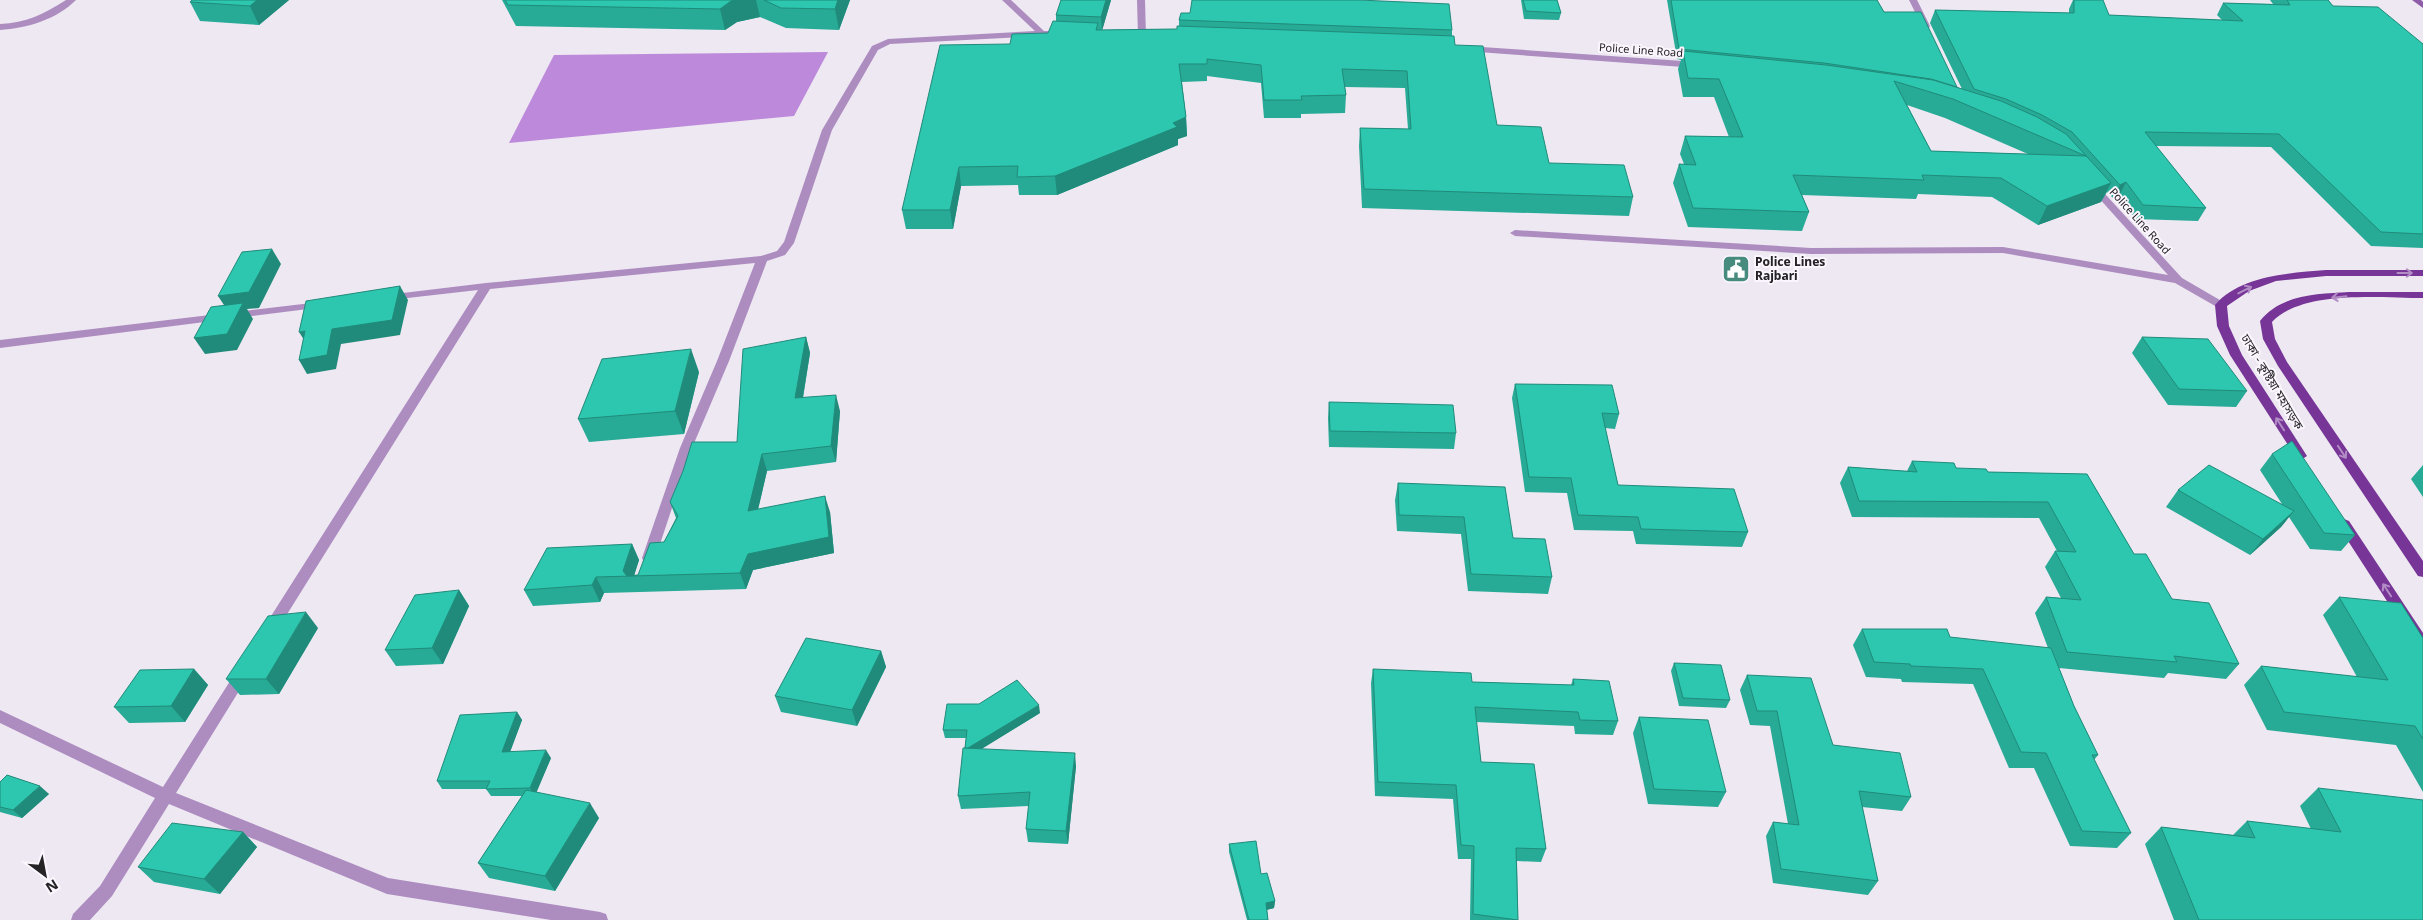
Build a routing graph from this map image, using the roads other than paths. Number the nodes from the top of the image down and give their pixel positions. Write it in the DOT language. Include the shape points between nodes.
graph roads {
  1 [pos="72,0"];
  2 [pos="1006,0"];
  3 [pos="1142,0"];
  4 [pos="1913,0"];
  5 [pos="2416,0"];
  6 [pos="2423,6"];
  7 [pos="0,27"];
  8 [pos="1042,33"];
  9 [pos="1929,33"];
  10 [pos="1069,34"];
  11 [pos="1142,38"];
  12 [pos="1461,49"];
  13 [pos="1708,66"];
  14 [pos="2087,178"];
  15 [pos="1515,233"];
  16 [pos="762,259"];
  17 [pos="2423,273"];
  18 [pos="2178,280"];
  19 [pos="486,286"];
  20 [pos="2423,295"];
  21 [pos="377,299"];
  22 [pos="328,304"];
  23 [pos="2222,304"];
  24 [pos="0,344"];
  25 [pos="2305,463"];
  26 [pos="2338,513"];
  27 [pos="645,568"];
  28 [pos="2423,572"];
  29 [pos="266,637"];
  30 [pos="2423,645"];
  31 [pos="250,662"];
  32 [pos="0,716"];
  33 [pos="166,796"];
  34 [pos="79,920"];
  35 [pos="600,920"];
  1 -- 7 [label="street" via="37,22"];
  2 -- 8 [label="street"];
  3 -- 11 [label="street"];
  4 -- 9 [label="street"];
  5 -- 6 [label="main road"];
  8 -- 10 [label="street"];
  8 -- 16 [label="street" via="888,42 875,48 827,130 789,243 781,253"];
  12 -- 13 [label="street, Police Line Road"];
  14 -- 18 [label="street, Police Line Road"];
  15 -- 18 [label="street" via="1811,250 2003,250"];
  16 -- 19 [label="street"];
  16 -- 27 [label="street" via="686,448"];
  23 -- 17 [label="main road, one-way" via="2245,289 2274,278"];
  18 -- 23 [label="street, Police Line Road"];
  19 -- 21 [label="street"];
  19 -- 29 [label="street"];
  20 -- 28 [label="main road, ঢাকা - কুষ্টিয়া মহাসড়ক, one-way" via="2303,300 2279,308 2266,321 2269,339 2282,363"];
  22 -- 24 [label="street"];
  25 -- 23 [label="main road, ঢাকা - কুষ্টিয়া মহাসড়ক, one-way" via="2236,355 2223,326"];
  30 -- 26 [label="main road, one-way"];
  31 -- 33 [label="street"];
  32 -- 33 [label="street"];
  33 -- 34 [label="street" via="106,891"];
  33 -- 35 [label="street" via="386,886"];
}
